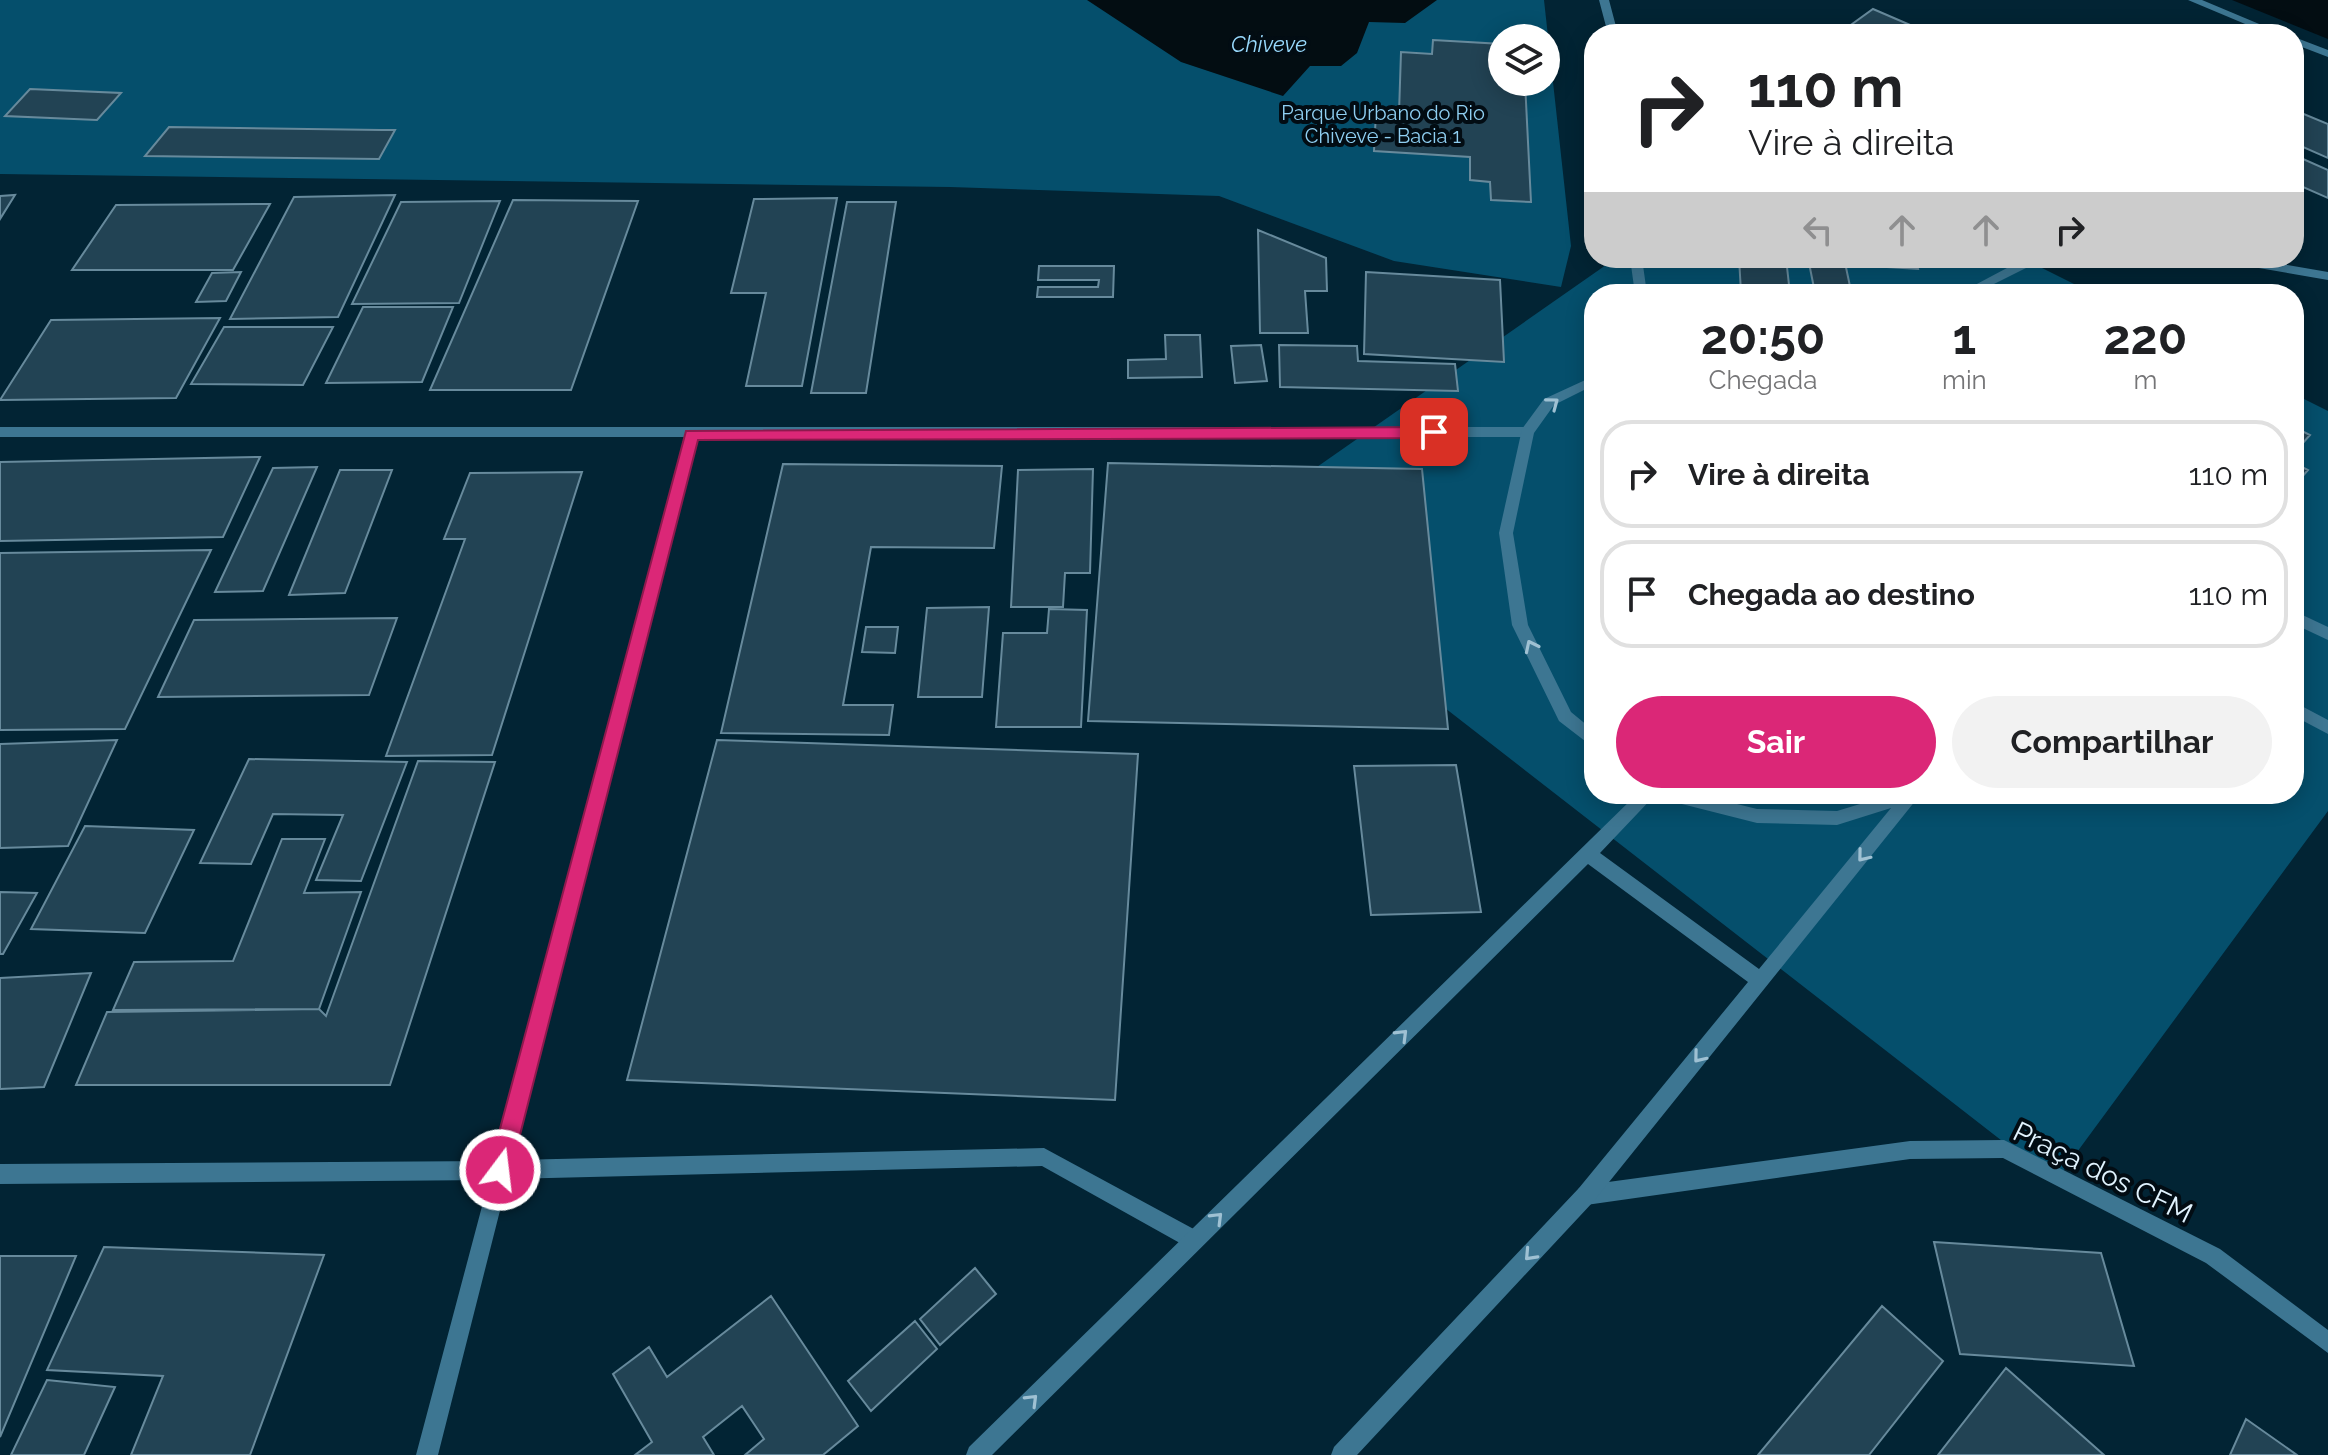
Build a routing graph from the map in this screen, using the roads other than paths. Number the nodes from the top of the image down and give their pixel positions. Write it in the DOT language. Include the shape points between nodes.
graph roads {
  1 [pos="1604,0"];
  2 [pos="2193,0"];
  3 [pos="1610,24"];
  4 [pos="2253,24"];
  5 [pos="2304,44"];
  6 [pos="2328,54"];
  7 [pos="2016,268"];
  8 [pos="2282,268"];
  9 [pos="2328,276"];
  10 [pos="1984,284"];
  11 [pos="1584,385"];
  12 [pos="0,432"];
  13 [pos="1527,432"];
  14 [pos="691,435"];
  15 [pos="2304,622"];
  16 [pos="2328,634"];
  17 [pos="2304,714"];
  18 [pos="2328,728"];
  19 [pos="1584,732"];
  20 [pos="1638,804"];
  21 [pos="1710,804"];
  22 [pos="1883,804"];
  23 [pos="1906,804"];
  24 [pos="1587,853"];
  25 [pos="1761,981"];
  26 [pos="500,1170"];
  27 [pos="0,1174"];
  28 [pos="1586,1195"];
  29 [pos="1194,1240"];
  30 [pos="2328,1343"];
  31 [pos="427,1455"];
  32 [pos="977,1455"];
  33 [pos="1342,1455"];
  1 -- 3 [label="street"];
  2 -- 4 [label="street"];
  5 -- 6 [label="street"];
  7 -- 10 [label="street"];
  8 -- 9 [label="street"];
  13 -- 11 [label="street, one-way" via="1549,402"];
  12 -- 14 [label="street"];
  13 -- 14 [label="street"];
  19 -- 13 [label="street, one-way" via="1565,716 1520,625 1506,533"];
  14 -- 26 [label="street"];
  15 -- 16 [label="street"];
  17 -- 18 [label="street"];
  20 -- 24 [label="street"];
  21 -- 22 [label="street" via="1757,816 1837,818"];
  23 -- 25 [label="street, one-way"];
  24 -- 25 [label="street"];
  29 -- 24 [label="street, one-way"];
  25 -- 28 [label="street, one-way"];
  26 -- 27 [label="street"];
  26 -- 29 [label="street" via="1044,1157"];
  26 -- 31 [label="street"];
  28 -- 30 [label="street, Praça dos CFM" via="1910,1150 2004,1149 2213,1256"];
  28 -- 33 [label="street, one-way"];
  32 -- 29 [label="street, one-way"];
}
